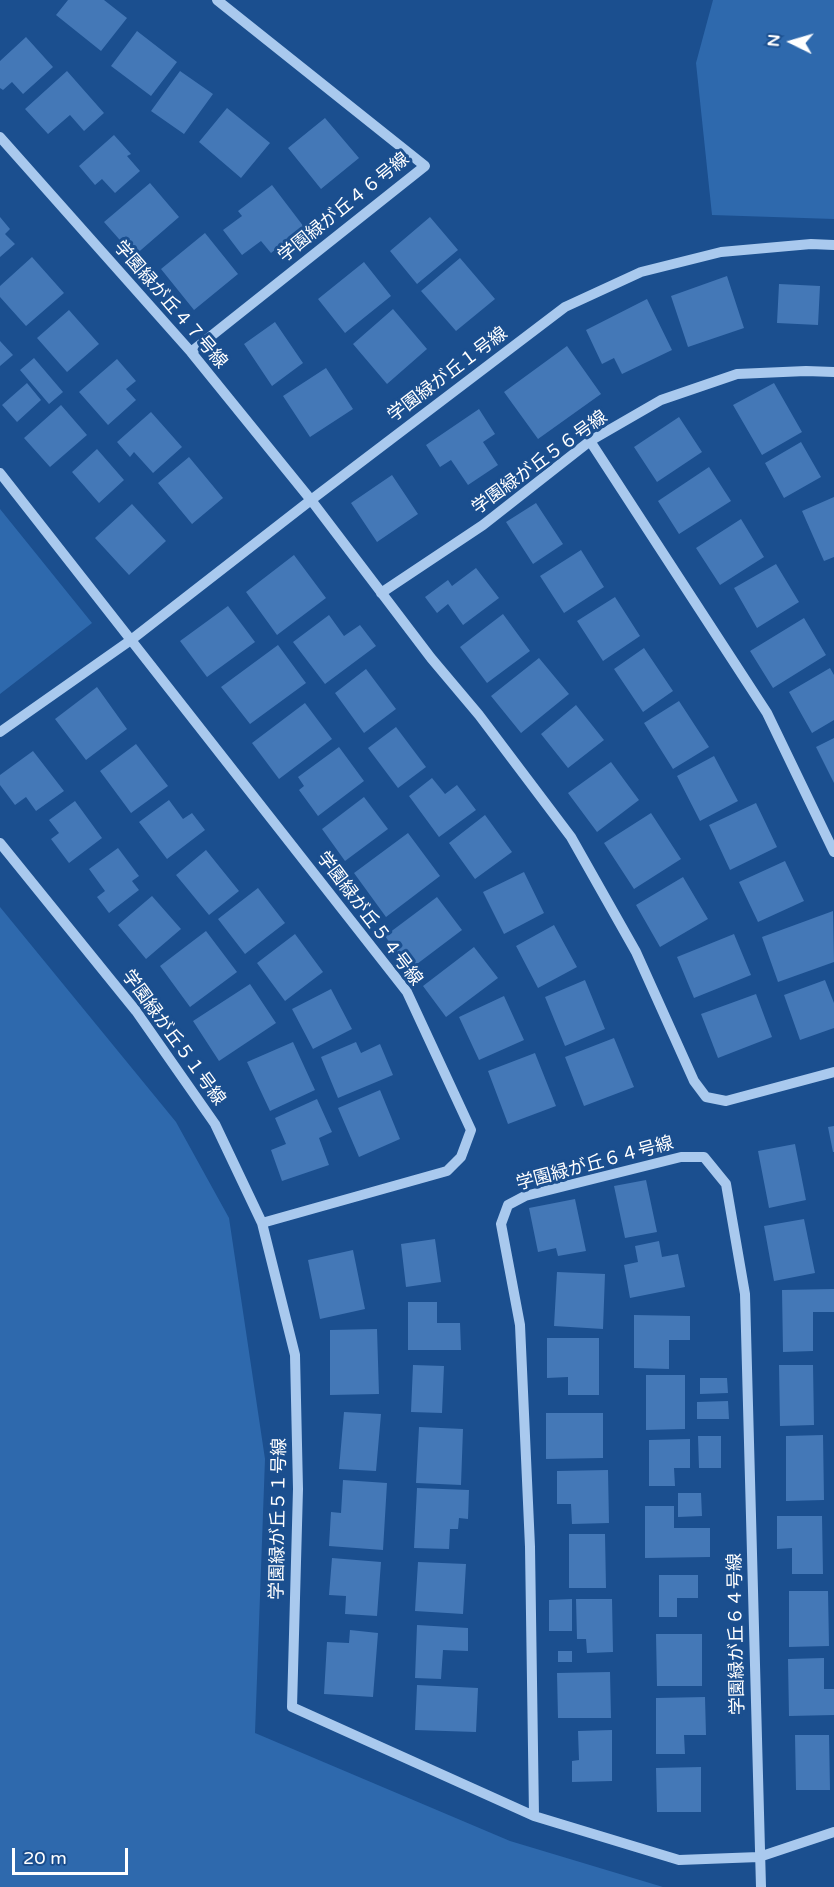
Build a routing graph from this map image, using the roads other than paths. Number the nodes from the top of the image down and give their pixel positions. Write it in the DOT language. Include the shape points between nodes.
graph roads {
  1 [pos="217,0"];
  2 [pos="0,137"];
  3 [pos="834,245"];
  4 [pos="191,352"];
  5 [pos="834,372"];
  6 [pos="590,441"];
  7 [pos="0,473"];
  8 [pos="311,500"];
  9 [pos="381,592"];
  10 [pos="130,640"];
  11 [pos="0,732"];
  12 [pos="0,843"];
  13 [pos="834,852"];
  14 [pos="834,1072"];
  15 [pos="262,1223"];
  16 [pos="534,1816"];
  17 [pos="834,1832"];
  18 [pos="759,1857"];
  19 [pos="761,1887"];
  1 -- 4 [label="street, 学園緑が丘４６号線" via="425,166"];
  2 -- 4 [label="street, 学園緑が丘４７号線"];
  3 -- 8 [label="street, 学園緑が丘１号線" via="721,252 641,272 565,308"];
  4 -- 8 [label="street, 学園緑が丘４７号線"];
  5 -- 6 [label="street, 学園緑が丘５６号線" via="737,374 661,400"];
  6 -- 9 [label="street, 学園緑が丘５６号線" via="483,525"];
  6 -- 13 [label="street" via="767,713"];
  7 -- 10 [label="street"];
  8 -- 9 [label="street, 学園緑が丘４７号線"];
  8 -- 10 [label="street, 学園緑が丘１号線"];
  9 -- 14 [label="street, 学園緑が丘４７号線" via="571,837 636,952 694,1082 706,1097 726,1101"];
  10 -- 11 [label="street"];
  10 -- 15 [label="street, 学園緑が丘５４号線" via="407,992 471,1130 461,1157 447,1172"];
  12 -- 15 [label="street, 学園緑が丘５１号線" via="136,1011 215,1124"];
  15 -- 16 [label="street, 学園緑が丘５１号線" via="295,1354 298,1489 292,1707"];
  16 -- 18 [label="street, 学園緑が丘５１号線" via="679,1860"];
  16 -- 18 [label="street, 学園緑が丘６４号線" via="530,1547 520,1325 501,1224 508,1205 525,1196 681,1157 704,1158 726,1184 745,1294"];
  17 -- 18 [label="street, 学園緑が丘５１号線"];
  18 -- 19 [label="street, 学園緑が丘６４号線"];
}
